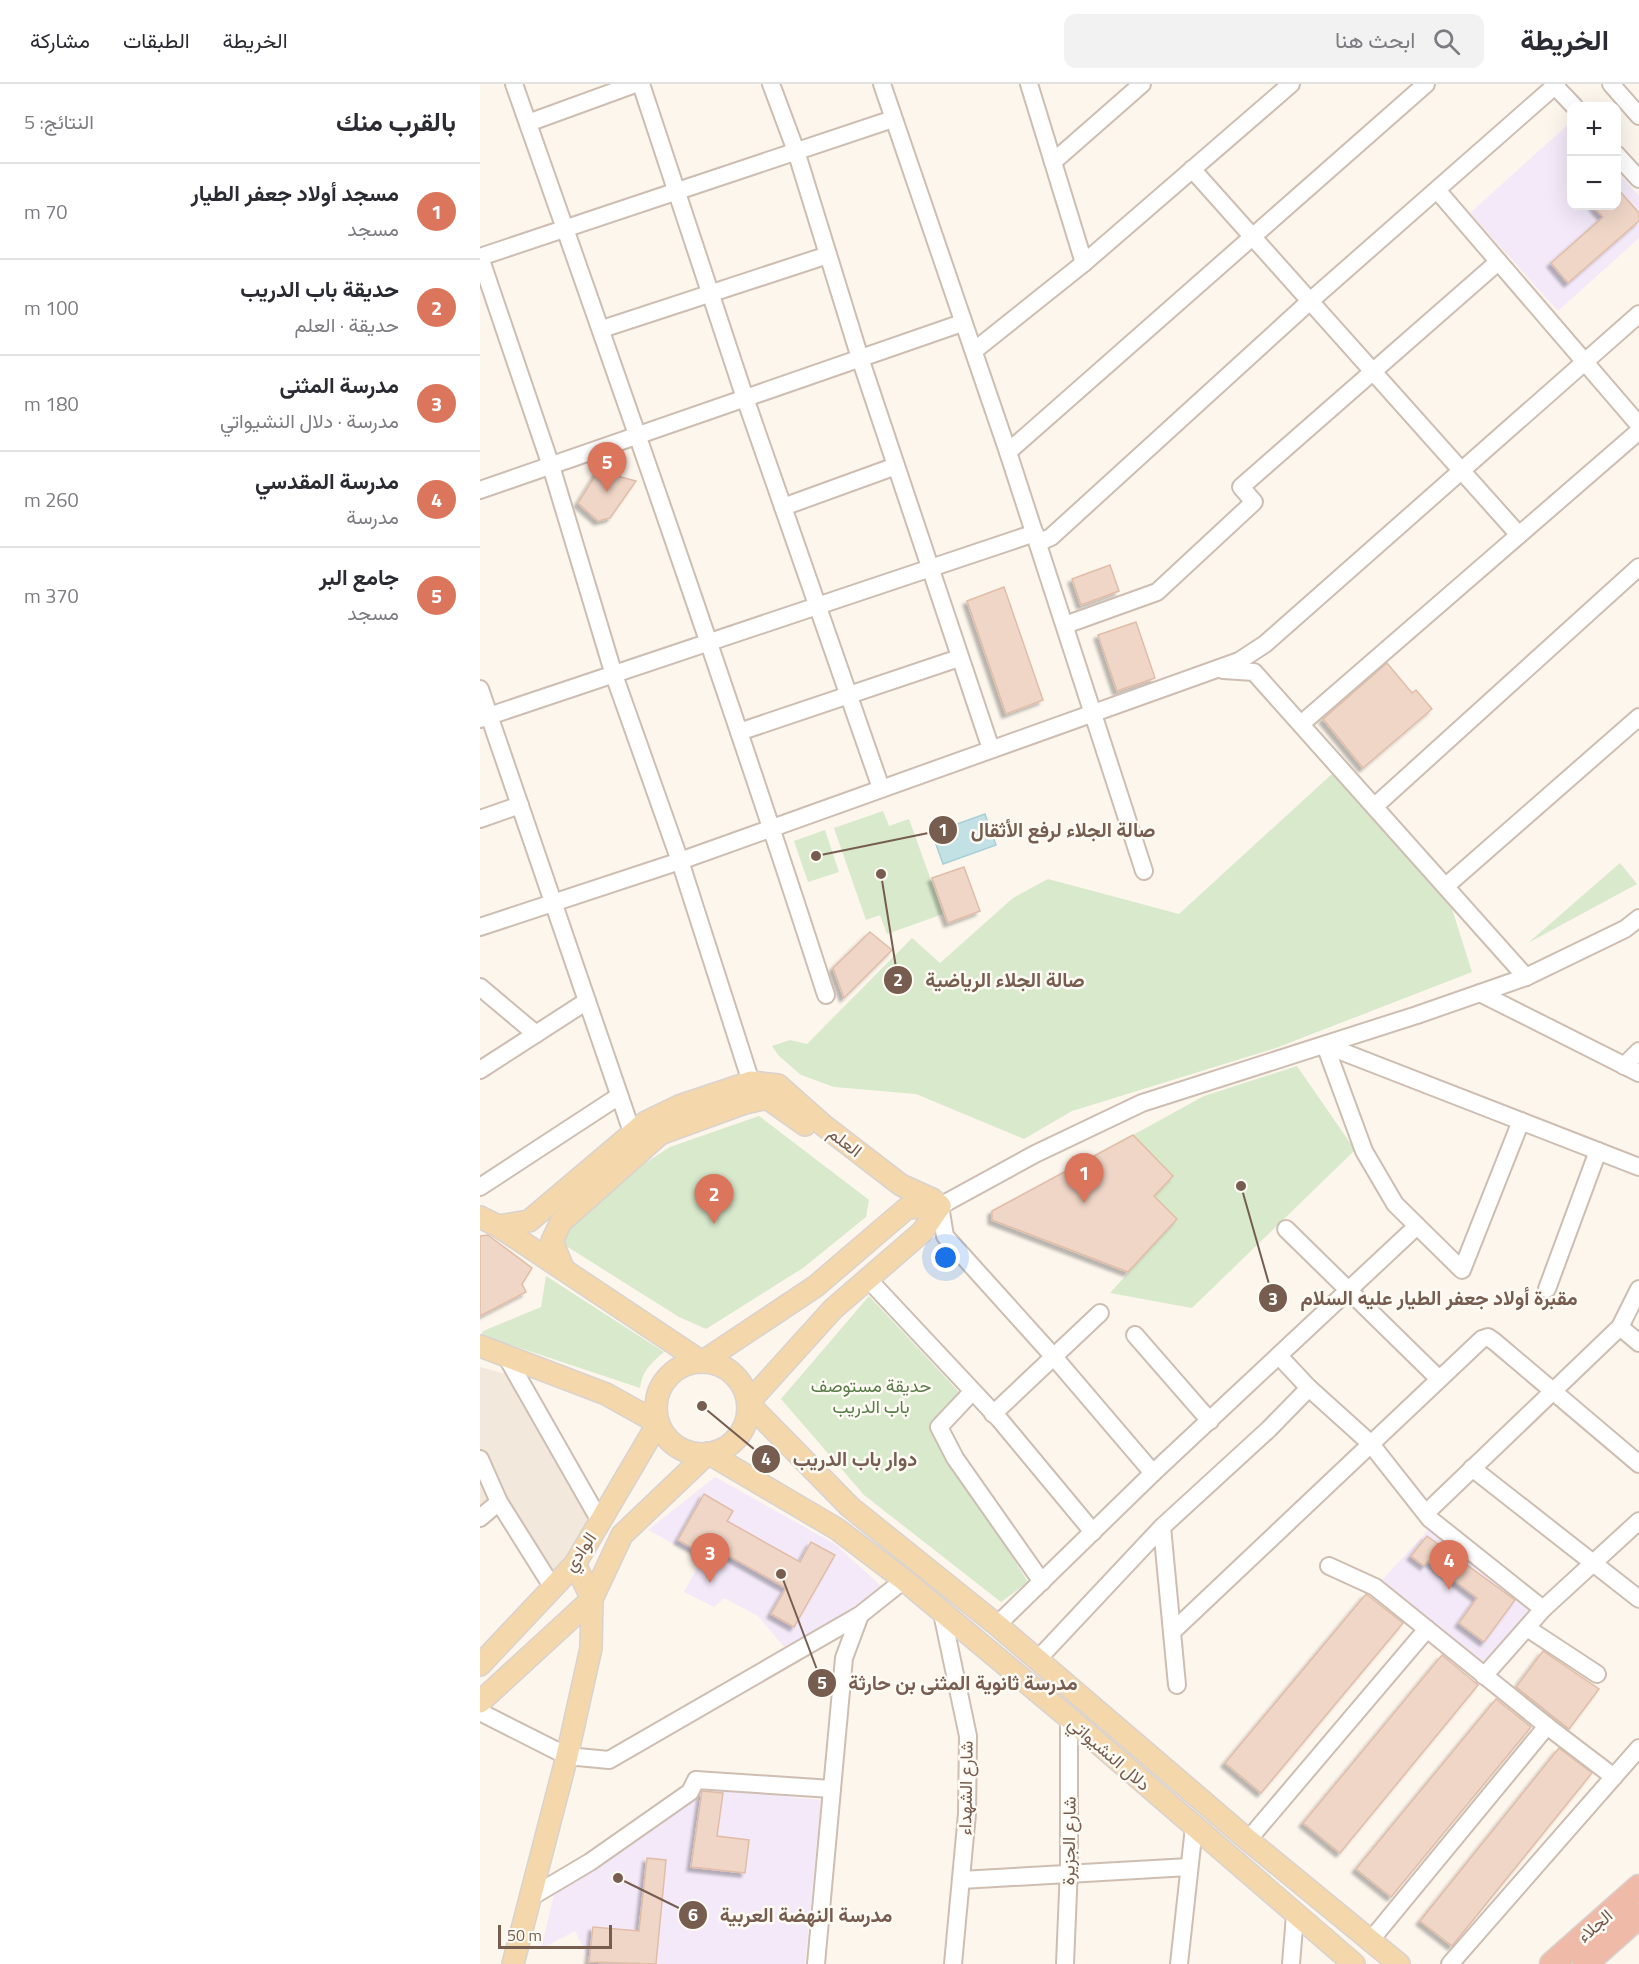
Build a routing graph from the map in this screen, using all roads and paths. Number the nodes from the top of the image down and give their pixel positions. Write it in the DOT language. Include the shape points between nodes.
graph roads {
  1 [pos="514,84"];
  2 [pos="635,84"];
  3 [pos="641,84"];
  4 [pos="771,84"];
  5 [pos="882,84"];
  6 [pos="1029,84"];
  7 [pos="1142,84"];
  8 [pos="1291,84"];
  9 [pos="1426,84"];
  10 [pos="1611,84"];
  11 [pos="1555,85"];
  12 [pos="1570,102"];
  13 [pos="1639,116"];
  14 [pos="893,119"];
  15 [pos="528,123"];
  16 [pos="796,151"];
  17 [pos="1619,156"];
  18 [pos="1053,162"];
  19 [pos="1192,169"];
  20 [pos="1639,179"];
  21 [pos="678,190"];
  22 [pos="1437,190"];
  23 [pos="565,228"];
  24 [pos="1253,238"];
  25 [pos="828,255"];
  26 [pos="480,257"];
  27 [pos="1498,262"];
  28 [pos="1084,263"];
  29 [pos="711,293"];
  30 [pos="1309,302"];
  31 [pos="1639,314"];
  32 [pos="962,323"];
  33 [pos="602,329"];
  34 [pos="975,350"];
  35 [pos="860,358"];
  36 [pos="1583,362"];
  37 [pos="1373,371"];
  38 [pos="745,398"];
  39 [pos="1639,425"];
  40 [pos="1639,430"];
  41 [pos="637,436"];
  42 [pos="1008,452"];
  43 [pos="551,466"];
  44 [pos="896,466"];
  45 [pos="1461,470"];
  46 [pos="480,490"];
  47 [pos="783,507"];
  48 [pos="1519,535"];
  49 [pos="1036,538"];
  50 [pos="1639,567"];
  51 [pos="931,568"];
  52 [pos="817,606"];
  53 [pos="1065,625"];
  54 [pos="709,643"];
  55 [pos="959,657"];
  56 [pos="1217,669"];
  57 [pos="614,675"];
  58 [pos="480,689"];
  59 [pos="849,696"];
  60 [pos="1093,712"];
  61 [pos="1639,717"];
  62 [pos="485,718"];
  63 [pos="1301,724"];
  64 [pos="739,732"];
  65 [pos="991,749"];
  66 [pos="881,788"];
  67 [pos="520,805"];
  68 [pos="1374,807"];
  69 [pos="480,819"];
  70 [pos="772,828"];
  71 [pos="680,861"];
  72 [pos="1144,871"];
  73 [pos="1446,886"];
  74 [pos="554,903"];
  75 [pos="1639,918"];
  76 [pos="480,927"];
  77 [pos="1526,977"];
  78 [pos="480,987"];
  79 [pos="1480,993"];
  80 [pos="826,994"];
  81 [pos="587,1001"];
  82 [pos="536,1034"];
  83 [pos="1325,1045"];
  84 [pos="1639,1051"];
  85 [pos="1631,1069"];
  86 [pos="480,1070"];
  87 [pos="751,1082"];
  88 [pos="619,1095"];
  89 [pos="767,1098"];
  90 [pos="1521,1121"];
  91 [pos="633,1136"];
  92 [pos="1598,1151"];
  93 [pos="1639,1167"];
  94 [pos="480,1187"];
  95 [pos="940,1206"];
  96 [pos="908,1208"];
  97 [pos="486,1221"];
  98 [pos="1417,1226"];
  99 [pos="1286,1229"];
  100 [pos="922,1232"];
  101 [pos="563,1268"];
  102 [pos="868,1279"];
  103 [pos="1547,1289"];
  104 [pos="1639,1289"];
  105 [pos="1349,1290"];
  106 [pos="1100,1313"];
  107 [pos="1620,1327"];
  108 [pos="1135,1335"];
  109 [pos="1639,1343"];
  110 [pos="480,1347"];
  111 [pos="506,1356"];
  112 [pos="1279,1356"];
  113 [pos="1054,1357"];
  114 [pos="702,1362"];
  115 [pos="1438,1378"];
  116 [pos="1309,1388"];
  117 [pos="972,1392"];
  118 [pos="1551,1392"];
  119 [pos="748,1403"];
  120 [pos="993,1414"];
  121 [pos="1210,1421"];
  122 [pos="658,1423"];
  123 [pos="1370,1443"];
  124 [pos="708,1454"];
  125 [pos="480,1459"];
  126 [pos="1639,1464"];
  127 [pos="1472,1468"];
  128 [pos="1153,1473"];
  129 [pos="499,1502"];
  130 [pos="1426,1514"];
  131 [pos="480,1518"];
  132 [pos="600,1521"];
  133 [pos="1639,1521"];
  134 [pos="1162,1527"];
  135 [pos="1093,1532"];
  136 [pos="575,1564"];
  137 [pos="1592,1564"];
  138 [pos="1329,1566"];
  139 [pos="904,1580"];
  140 [pos="1042,1582"];
  141 [pos="553,1588"];
  142 [pos="592,1599"];
  143 [pos="1639,1599"];
  144 [pos="1543,1609"];
  145 [pos="942,1613"];
  146 [pos="860,1615"];
  147 [pos="997,1624"];
  148 [pos="1527,1628"];
  149 [pos="1427,1629"];
  150 [pos="1172,1632"];
  151 [pos="1038,1659"];
  152 [pos="480,1665"];
  153 [pos="1597,1674"];
  154 [pos="1484,1676"];
  155 [pos="1177,1685"];
  156 [pos="480,1702"];
  157 [pos="480,1712"];
  158 [pos="1069,1718"];
  159 [pos="1547,1726"];
  160 [pos="1639,1748"];
  161 [pos="567,1756"];
  162 [pos="1614,1777"];
  163 [pos="832,1789"];
  164 [pos="1194,1827"];
  165 [pos="1248,1840"];
  166 [pos="1189,1867"];
  167 [pos="1069,1875"];
  168 [pos="961,1880"];
  169 [pos="1639,1887"];
  170 [pos="531,1897"];
  171 [pos="1295,1915"];
  172 [pos="1637,1921"];
  173 [pos="1370,1941"];
  174 [pos="513,1964"];
  175 [pos="816,1964"];
  176 [pos="953,1964"];
  177 [pos="1065,1964"];
  178 [pos="1179,1964"];
  179 [pos="1291,1964"];
  180 [pos="1354,1964"];
  181 [pos="1399,1964"];
  182 [pos="1450,1964"];
  183 [pos="1552,1964"];
  184 [pos="1585,1964"];
  1 -- 15 [label="street"];
  2 -- 15 [label="street"];
  3 -- 21 [label="street"];
  4 -- 16 [label="street"];
  5 -- 14 [label="street"];
  6 -- 18 [label="street"];
  7 -- 18 [label="street"];
  8 -- 19 [label="street"];
  9 -- 24 [label="street"];
  10 -- 13 [label="street"];
  11 -- 12 [label="street"];
  11 -- 22 [label="street"];
  14 -- 16 [label="street"];
  14 -- 32 [label="street"];
  15 -- 23 [label="street"];
  16 -- 21 [label="street"];
  16 -- 25 [label="street"];
  17 -- 20 [label="street"];
  18 -- 28 [label="street"];
  19 -- 24 [label="street"];
  19 -- 28 [label="street"];
  21 -- 23 [label="street"];
  21 -- 29 [label="street"];
  22 -- 27 [label="street"];
  22 -- 30 [label="street"];
  23 -- 26 [label="street"];
  23 -- 33 [label="street"];
  24 -- 30 [label="street"];
  24 -- 42 [label="street"];
  25 -- 29 [label="street"];
  25 -- 35 [label="street"];
  26 -- 43 [label="street"];
  27 -- 36 [label="street"];
  27 -- 37 [label="street"];
  28 -- 34 [label="street"];
  29 -- 33 [label="street"];
  29 -- 38 [label="street"];
  30 -- 37 [label="street"];
  30 -- 49 [label="street" via="1051,537"];
  31 -- 36 [label="street"];
  32 -- 34 [label="street"];
  32 -- 35 [label="street"];
  33 -- 41 [label="street"];
  34 -- 42 [label="street"];
  35 -- 38 [label="street"];
  35 -- 44 [label="street"];
  36 -- 39 [label="street"];
  36 -- 45 [label="street"];
  37 -- 45 [label="street"];
  37 -- 53 [label="street" via="1241,487 1254,502 1157,592"];
  38 -- 41 [label="street"];
  38 -- 47 [label="street"];
  40 -- 48 [label="street"];
  41 -- 43 [label="street"];
  41 -- 54 [label="street"];
  42 -- 49 [label="street"];
  43 -- 46 [label="street"];
  43 -- 57 [label="street"];
  44 -- 47 [label="street"];
  44 -- 51 [label="street"];
  45 -- 48 [label="street"];
  45 -- 56 [label="street" via="1265,644 1239,662"];
  47 -- 52 [label="street"];
  48 -- 63 [label="street"];
  49 -- 51 [label="street"];
  49 -- 53 [label="street"];
  50 -- 68 [label="street"];
  51 -- 52 [label="street"];
  51 -- 55 [label="street"];
  52 -- 54 [label="street"];
  52 -- 59 [label="street"];
  53 -- 60 [label="street"];
  54 -- 57 [label="street"];
  54 -- 64 [label="street"];
  55 -- 59 [label="street"];
  55 -- 65 [label="street"];
  56 -- 60 [label="street"];
  56 -- 63 [label="street" via="1254,672"];
  57 -- 62 [label="street"];
  57 -- 71 [label="street"];
  58 -- 62 [label="street"];
  59 -- 64 [label="street"];
  59 -- 66 [label="street"];
  60 -- 65 [label="street"];
  60 -- 72 [label="street"];
  61 -- 73 [label="street"];
  62 -- 67 [label="street"];
  63 -- 68 [label="street"];
  64 -- 70 [label="street"];
  65 -- 66 [label="street"];
  66 -- 70 [label="street"];
  67 -- 69 [label="street"];
  67 -- 74 [label="street"];
  68 -- 73 [label="street"];
  70 -- 71 [label="street"];
  70 -- 80 [label="street"];
  71 -- 74 [label="street"];
  71 -- 87 [label="street"];
  73 -- 77 [label="street"];
  74 -- 76 [label="street"];
  74 -- 81 [label="street"];
  75 -- 77 [label="street" via="1625,929"];
  77 -- 79 [label="street"];
  78 -- 82 [label="street"];
  79 -- 83 [label="street"];
  79 -- 85 [label="street"];
  81 -- 82 [label="street"];
  81 -- 88 [label="street"];
  82 -- 86 [label="street"];
  83 -- 90 [label="street"];
  83 -- 95 [label="street" via="1142,1103 1035,1154"];
  83 -- 98 [label="street" via="1364,1151 1395,1204"];
  84 -- 85 [label="street"];
  87 -- 89 [label="main road, العلم"];
  87 -- 91 [label="main road" via="679,1106 646,1122"];
  87 -- 95 [label="main road, العلم" via="778,1085 901,1185"];
  88 -- 91 [label="street"];
  88 -- 94 [label="street"];
  89 -- 96 [label="main road, العلم"];
  89 -- 101 [label="main road" via="745,1102 660,1134 561,1222 552,1241"];
  90 -- 92 [label="street"];
  90 -- 98 [label="street" via="1462,1270"];
  91 -- 97 [label="main road" via="529,1221"];
  92 -- 93 [label="street"];
  92 -- 103 [label="street"];
  95 -- 96 [label="main road"];
  95 -- 100 [label="main road"];
  95 -- 113 [label="street" via="945,1236"];
  96 -- 100 [label="main road"];
  96 -- 114 [label="main road" via="816,1286"];
  97 -- 101 [label="main road"];
  98 -- 105 [label="street"];
  99 -- 105 [label="street"];
  100 -- 102 [label="main road"];
  101 -- 114 [label="main road"];
  102 -- 117 [label="street"];
  102 -- 119 [label="main road" via="833,1309"];
  104 -- 107 [label="street"];
  105 -- 112 [label="street"];
  105 -- 115 [label="street"];
  106 -- 113 [label="street"];
  107 -- 109 [label="street"];
  107 -- 118 [label="street"];
  108 -- 121 [label="street"];
  110 -- 111 [label="main road"];
  111 -- 122 [label="main road" via="606,1394"];
  111 -- 132 [label="street"];
  112 -- 116 [label="street"];
  112 -- 121 [label="street"];
  113 -- 120 [label="street"];
  113 -- 128 [label="street"];
  114 -- 119 [label="main road" via="732,1374"];
  114 -- 122 [label="main road" via="688,1364 664,1381 657,1401"];
  115 -- 118 [label="street" via="1488,1337"];
  115 -- 123 [label="street"];
  116 -- 123 [label="street"];
  116 -- 134 [label="street"];
  117 -- 120 [label="street"];
  117 -- 140 [label="street" via="939,1427"];
  118 -- 126 [label="street"];
  118 -- 127 [label="street"];
  119 -- 124 [label="main road" via="742,1430 722,1449"];
  119 -- 147 [label="main road" via="849,1507"];
  120 -- 135 [label="street"];
  121 -- 128 [label="street"];
  122 -- 124 [label="main road" via="678,1447"];
  122 -- 132 [label="main road, الوادي"];
  123 -- 130 [label="street"];
  123 -- 150 [label="street"];
  124 -- 139 [label="main road, دلال النشيواتي" via="837,1529"];
  124 -- 142 [label="main road" via="622,1535"];
  125 -- 129 [label="street"];
  127 -- 130 [label="street"];
  127 -- 137 [label="street"];
  128 -- 135 [label="street"];
  129 -- 131 [label="street"];
  129 -- 141 [label="street"];
  130 -- 144 [label="street"];
  132 -- 136 [label="main road, الوادي"];
  133 -- 137 [label="street"];
  134 -- 150 [label="street"];
  134 -- 151 [label="street"];
  135 -- 140 [label="street"];
  136 -- 141 [label="main road, الوادي"];
  136 -- 142 [label="main road"];
  137 -- 143 [label="street"];
  137 -- 144 [label="street"];
  138 -- 149 [label="street" via="1375,1587"];
  139 -- 145 [label="main road, دلال النشيواتي"];
  139 -- 146 [label="street"];
  140 -- 147 [label="street"];
  141 -- 152 [label="main road, الوادي"];
  142 -- 156 [label="main road"];
  142 -- 161 [label="main road" via="591,1648"];
  144 -- 148 [label="street"];
  145 -- 158 [label="main road, دلال النشيواتي"];
  145 -- 168 [label="street, شارع الشهداء" via="968,1736"];
  146 -- 161 [label="street" via="609,1760"];
  146 -- 163 [label="street" via="844,1658"];
  147 -- 151 [label="main road"];
  148 -- 153 [label="street"];
  148 -- 154 [label="street"];
  149 -- 154 [label="street"];
  149 -- 165 [label="street"];
  150 -- 155 [label="street"];
  151 -- 165 [label="main road"];
  154 -- 159 [label="street"];
  157 -- 161 [label="street"];
  158 -- 164 [label="main road, دلال النشيواتي"];
  158 -- 167 [label="street, شارع الجزيرة"];
  159 -- 162 [label="street"];
  159 -- 173 [label="street"];
  160 -- 162 [label="street"];
  161 -- 170 [label="main road"];
  162 -- 182 [label="street"];
  163 -- 170 [label="street" via="696,1780 690,1792 590,1862"];
  163 -- 175 [label="street"];
  164 -- 166 [label="street"];
  164 -- 171 [label="main road, دلال النشيواتي"];
  165 -- 173 [label="main road"];
  166 -- 167 [label="street"];
  166 -- 178 [label="street"];
  167 -- 168 [label="street"];
  167 -- 177 [label="street, شارع الجزيرة"];
  168 -- 176 [label="street, شارع الشهداء"];
  169 -- 183 [label="highway, الجلاء"];
  170 -- 174 [label="main road"];
  171 -- 179 [label="street"];
  171 -- 180 [label="main road, دلال النشيواتي"];
  172 -- 184 [label="highway, الجلاء"];
  173 -- 181 [label="main road"];
}
